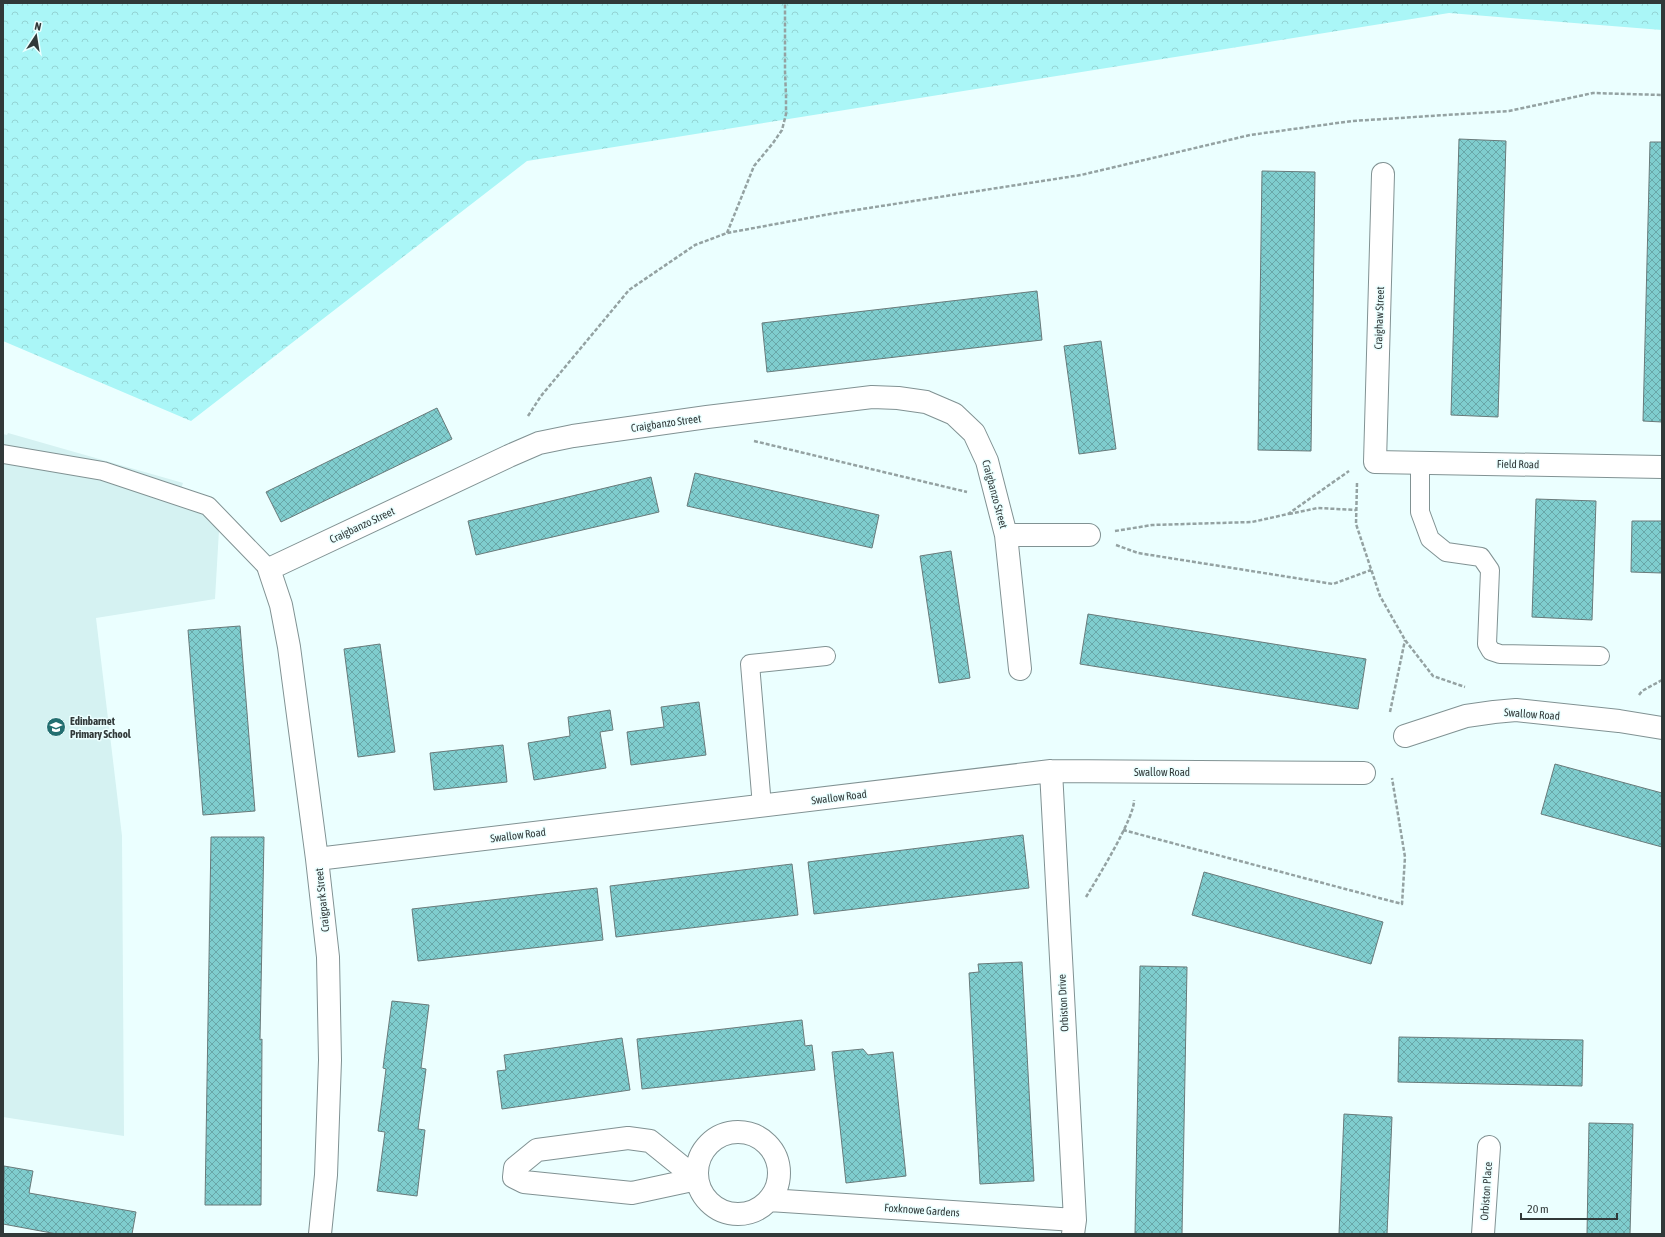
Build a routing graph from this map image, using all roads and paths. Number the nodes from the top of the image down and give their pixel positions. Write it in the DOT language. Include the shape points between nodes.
graph roads {
  1 [pos="785,3"];
  2 [pos="1662,95"];
  3 [pos="1382,174"];
  4 [pos="727,233"];
  5 [pos="750,440"];
  6 [pos="3,454"];
  7 [pos="509,456"];
  8 [pos="1420,462"];
  9 [pos="1366,463"];
  10 [pos="1662,467"];
  11 [pos="996,500"];
  12 [pos="1356,510"];
  13 [pos="1288,514"];
  14 [pos="1006,535"];
  15 [pos="1089,535"];
  16 [pos="270,569"];
  17 [pos="1371,570"];
  18 [pos="1405,640"];
  19 [pos="826,656"];
  20 [pos="1600,656"];
  21 [pos="1020,669"];
  22 [pos="1465,687"];
  23 [pos="1390,713"];
  24 [pos="1662,728"];
  25 [pos="1405,736"];
  26 [pos="1051,771"];
  27 [pos="1133,772"];
  28 [pos="1364,773"];
  29 [pos="1391,773"];
  30 [pos="762,806"];
  31 [pos="1123,830"];
  32 [pos="317,859"];
  33 [pos="1086,898"];
  34 [pos="1488,1147"];
  35 [pos="697,1179"];
  36 [pos="769,1200"];
  37 [pos="1074,1227"];
  38 [pos="320,1234"];
  39 [pos="1483,1234"];
  1 -- 4 [label="path" via="786,114 782,130 754,166"];
  2 -- 4 [label="path" via="1594,93 1509,111 1352,121 1250,136 1081,175"];
  3 -- 9 [label="street, Craighaw Street"];
  4 -- 7 [label="path" via="695,245 629,290 541,396 529,414"];
  5 -- 11 [label="path"];
  6 -- 16 [label="lane" via="103,472 208,506"];
  7 -- 11 [label="street, Craigbanzo Street" via="539,444 573,436 864,398 898,398 926,402 954,414 974,433 987,462"];
  7 -- 16 [label="street, Craigbanzo Street"];
  8 -- 9 [label="street, Field Road"];
  8 -- 10 [label="street, Field Road"];
  8 -- 20 [label="lane" via="1420,512 1430,539 1446,552 1481,557 1490,570 1487,644 1491,651 1500,654"];
  9 -- 12 [label="path"];
  9 -- 13 [label="path"];
  11 -- 14 [label="street, Craigbanzo Street"];
  12 -- 13 [label="path" via="1318,508"];
  12 -- 17 [label="path" via="1356,524"];
  13 -- 15 [label="path" via="1252,522 1152,525"];
  14 -- 15 [label="street, Craigbanzo Street"];
  14 -- 21 [label="street, Craigbanzo Street"];
  15 -- 17 [label="path" via="1138,553 1333,584"];
  16 -- 32 [label="street, Craigpark Street" via="281,605 289,647"];
  17 -- 18 [label="path" via="1380,596"];
  18 -- 22 [label="path" via="1433,676"];
  18 -- 23 [label="path"];
  19 -- 30 [label="lane" via="750,664"];
  24 -- 25 [label="street, Swallow Road" via="1516,710 1466,716"];
  26 -- 27 [label="street, Swallow Road"];
  26 -- 30 [label="street, Swallow Road"];
  26 -- 37 [label="street, Orbiston Drive"];
  27 -- 28 [label="street, Swallow Road"];
  27 -- 31 [label="path" via="1134,807"];
  29 -- 31 [label="path" via="1405,857 1402,904"];
  30 -- 32 [label="street, Swallow Road"];
  31 -- 33 [label="path"];
  32 -- 38 [label="street, Craigpark Street" via="328,957 330,1060 326,1175"];
  34 -- 39 [label="street, Orbiston Place"];
  35 -- 35 [label="street" via="632,1193 524,1182 514,1177 515,1168 538,1150 628,1138 650,1141"];
  35 -- 36 [label="street" via="708,1202 732,1214 758,1209"];
  35 -- 36 [label="street" via="697,1165 701,1153 709,1142 733,1131 747,1132 760,1138 771,1148 777,1160 779,1174 776,1188"];
  36 -- 37 [label="street, Foxknowe Gardens"];
}
